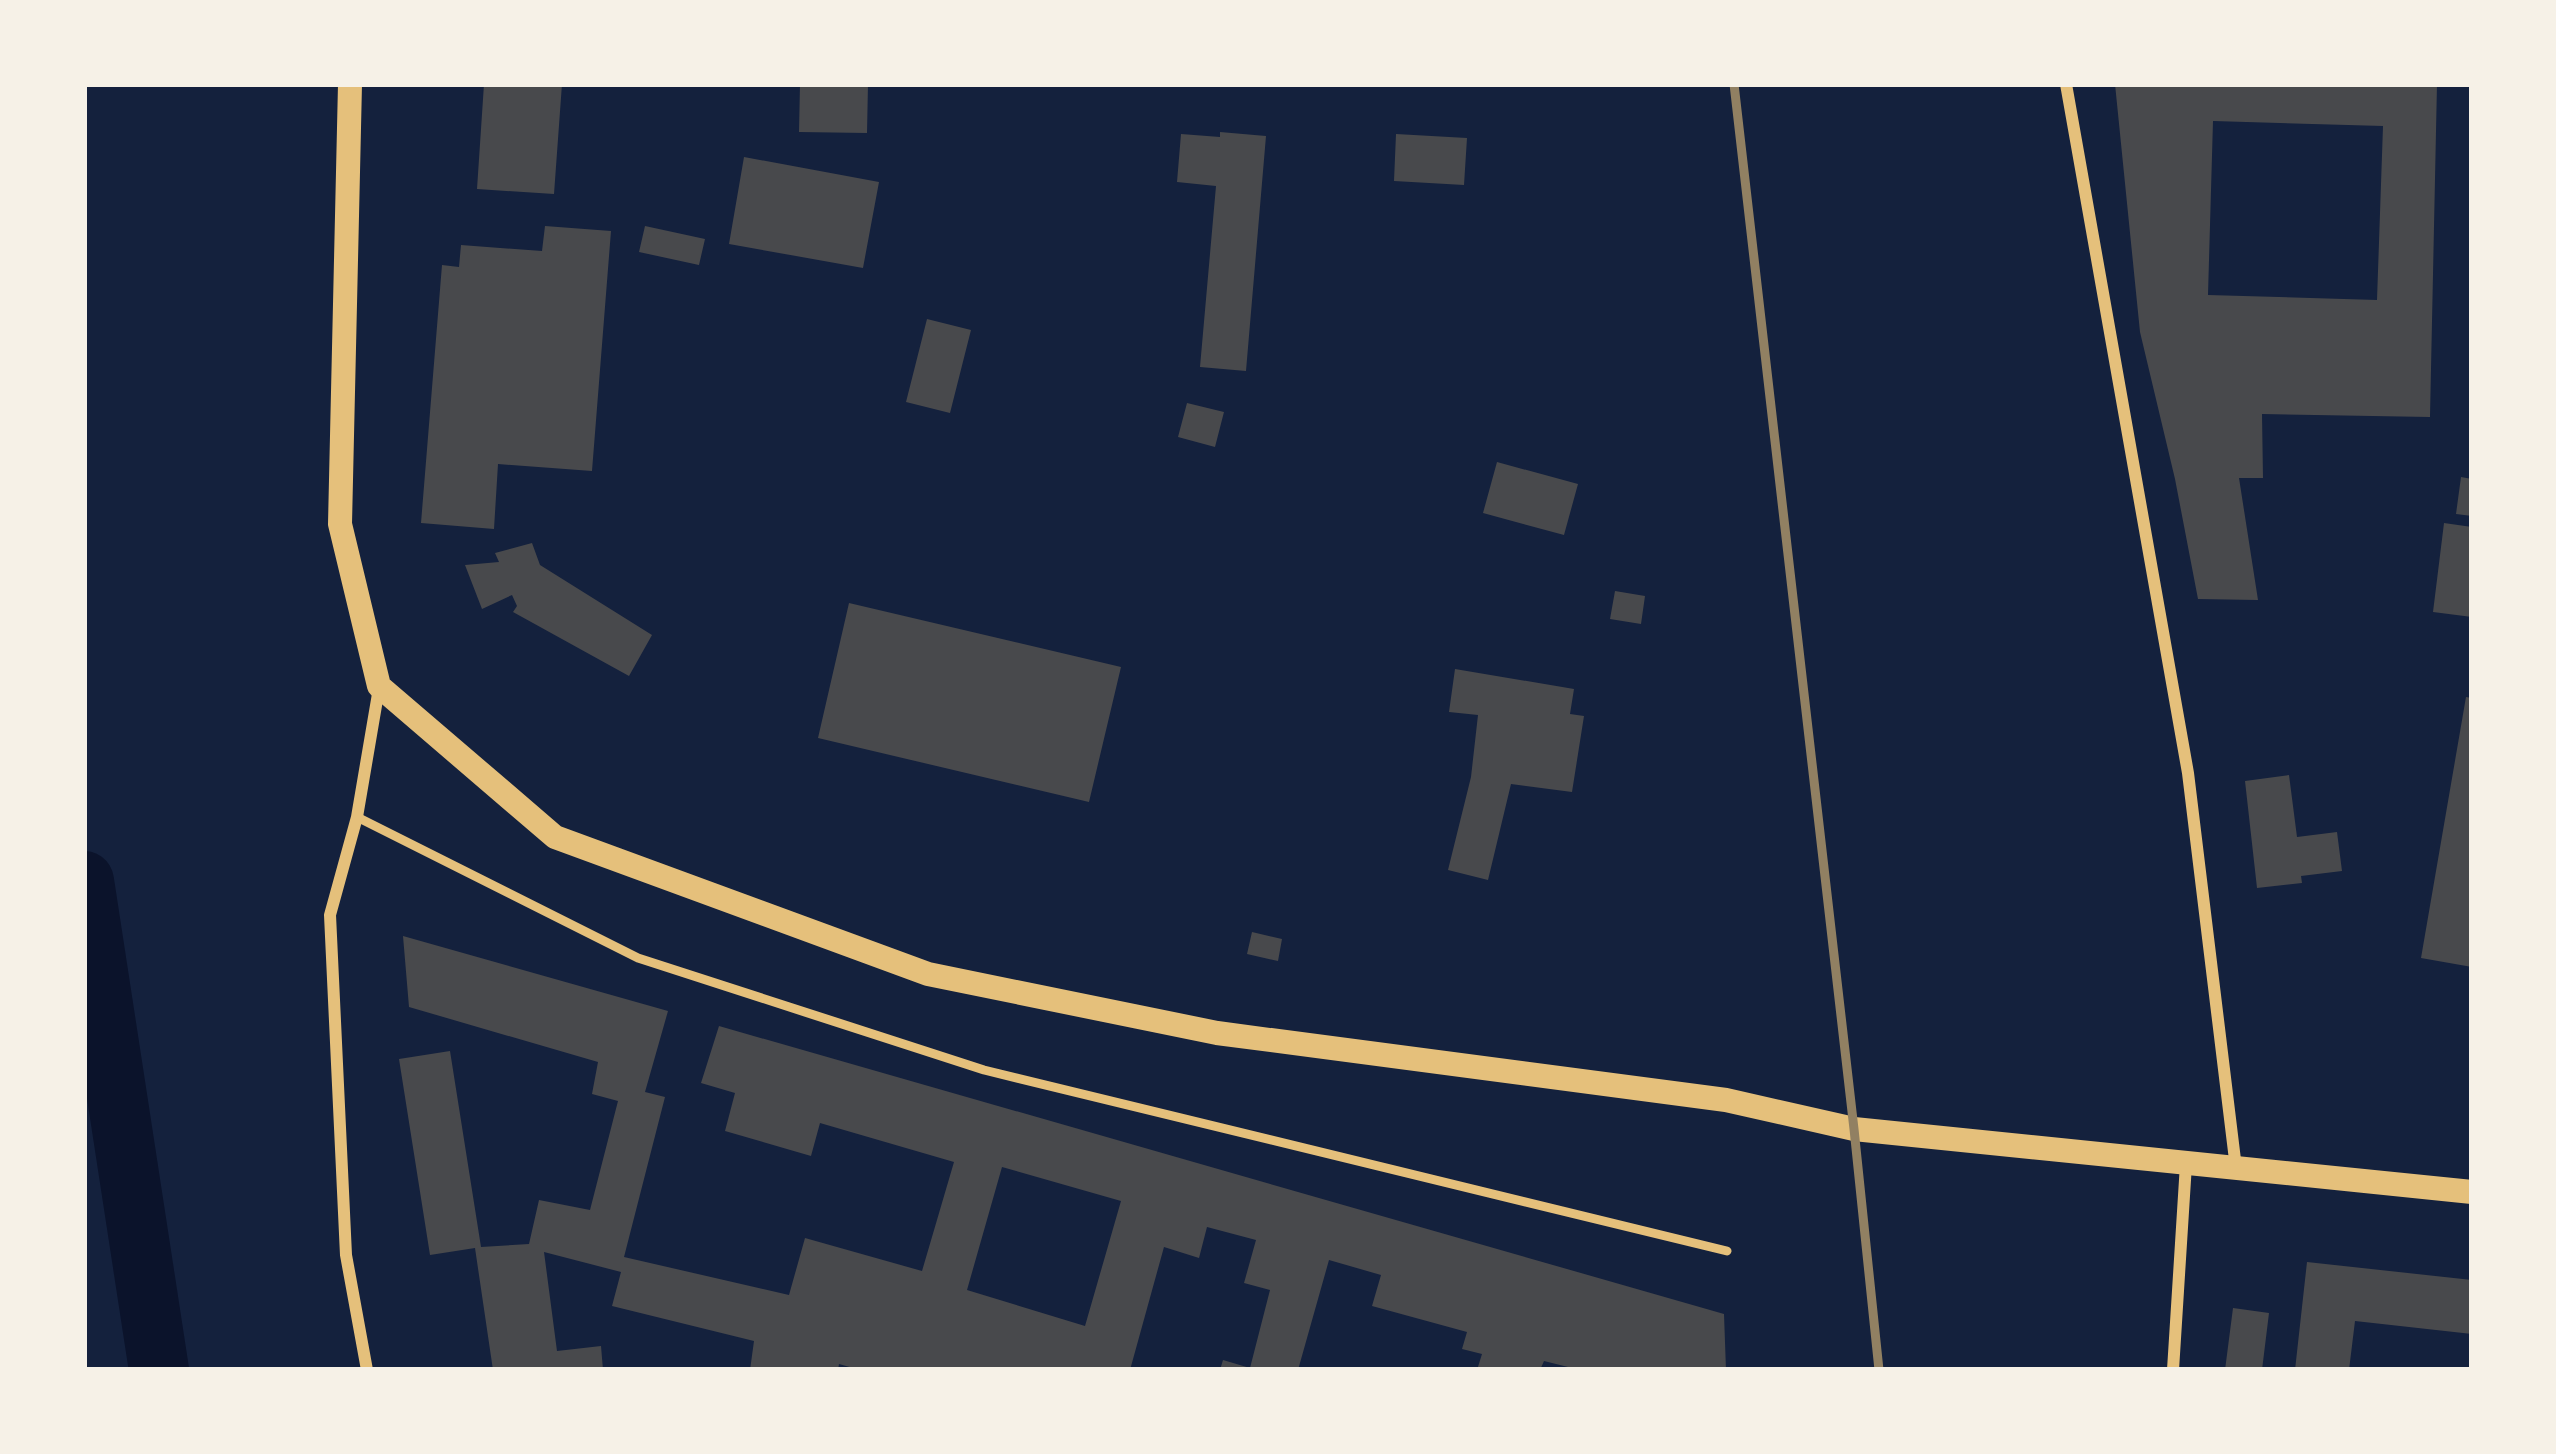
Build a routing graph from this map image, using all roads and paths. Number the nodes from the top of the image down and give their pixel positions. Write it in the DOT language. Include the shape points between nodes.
graph roads {
  1 [pos="350,84"];
  2 [pos="2066,84"];
  3 [pos="379,686"];
  4 [pos="357,817"];
  5 [pos="2186,1164"];
  6 [pos="2236,1170"];
  7 [pos="2472,1192"];
  8 [pos="1727,1251"];
  9 [pos="369,1368"];
  10 [pos="2174,1370"];
  1 -- 3 [label="main road" via="340,524"];
  2 -- 6 [label="street" via="2188,773"];
  3 -- 4 [label="street"];
  3 -- 5 [label="main road" via="555,837 928,974 1217,1033 1726,1100 1854,1129"];
  4 -- 8 [label="lane" via="638,958 984,1070"];
  4 -- 9 [label="street" via="330,915 346,1255"];
  5 -- 6 [label="main road"];
  5 -- 10 [label="street"];
  6 -- 7 [label="main road"];
}
